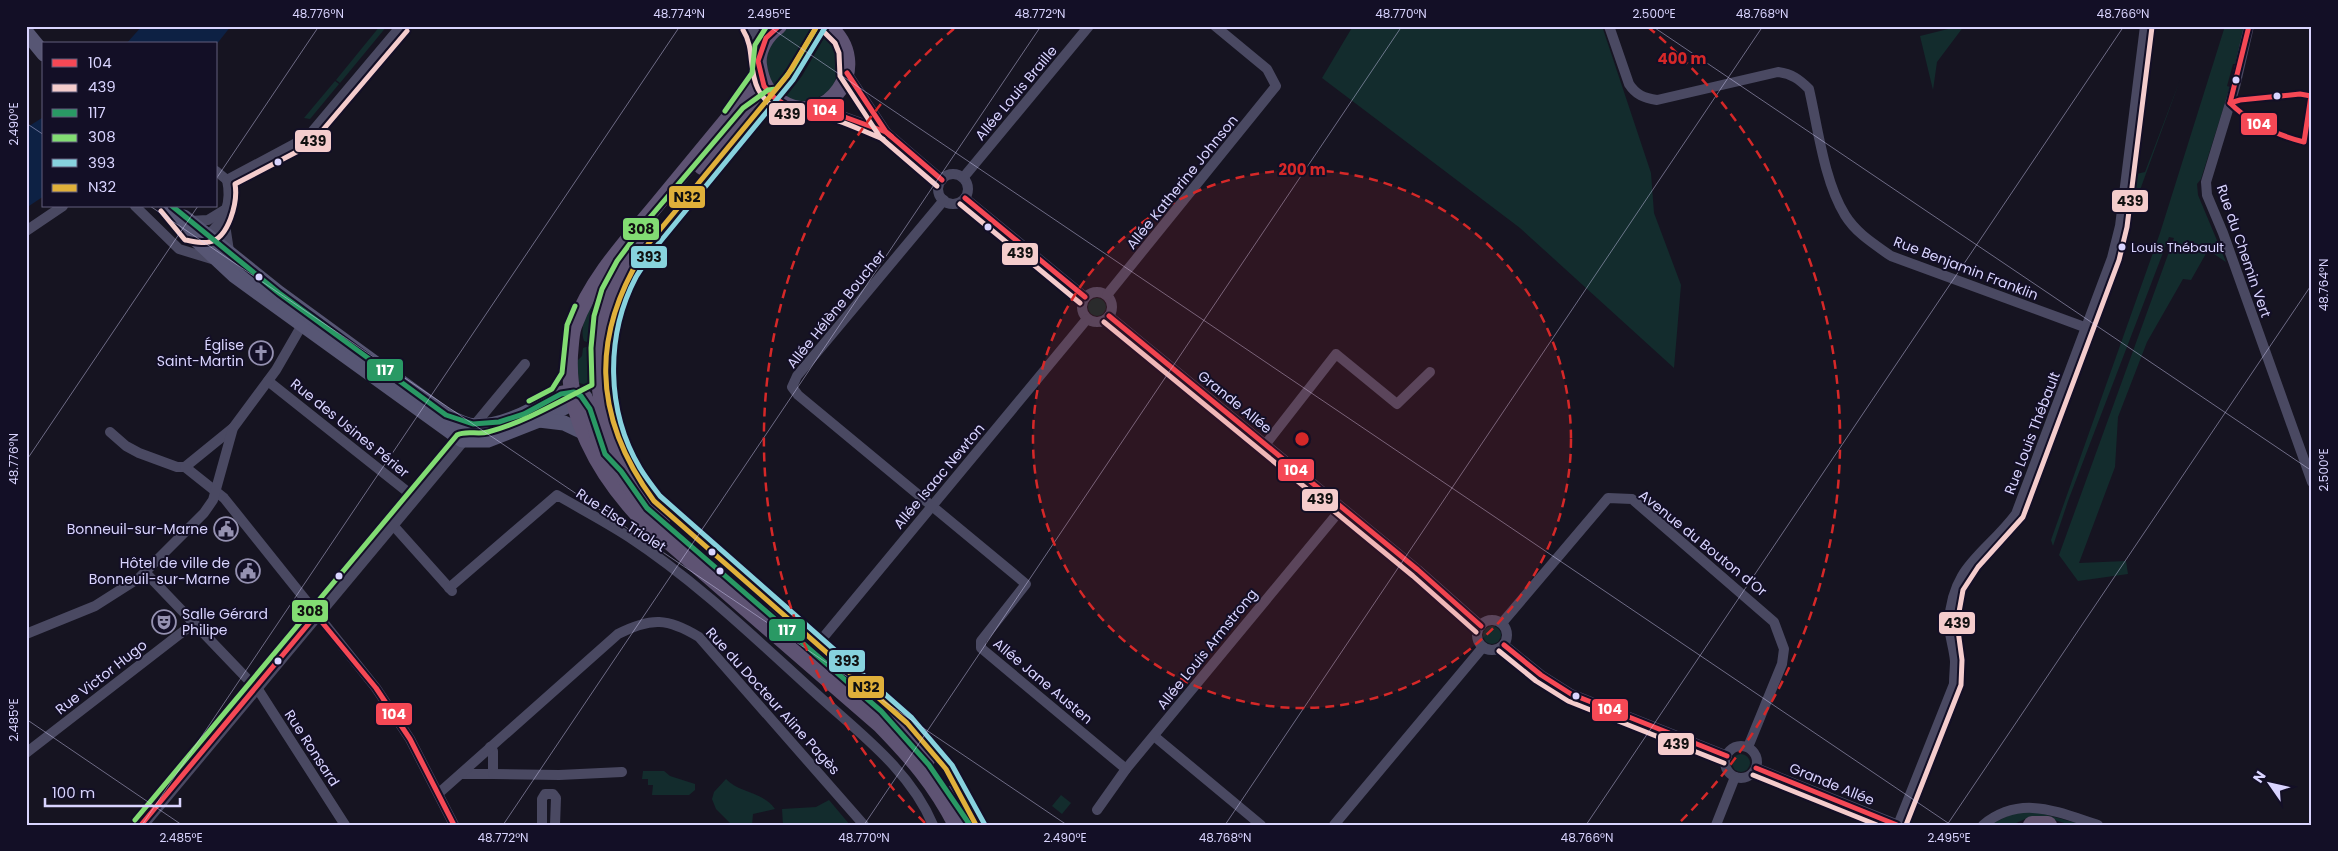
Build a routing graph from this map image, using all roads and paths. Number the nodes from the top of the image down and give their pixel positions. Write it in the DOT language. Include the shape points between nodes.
graph roads {
  1 [pos="401,26"];
  2 [pos="749,26"];
  3 [pos="779,26"];
  4 [pos="828,26"];
  5 [pos="1089,26"];
  6 [pos="1215,26"];
  7 [pos="1609,26"];
  8 [pos="2145,26"];
  9 [pos="2249,26"];
  10 [pos="26,32"];
  11 [pos="844,33"];
  12 [pos="761,50"];
  13 [pos="42,52"];
  14 [pos="847,73"];
  15 [pos="760,75"];
  16 [pos="772,96"];
  17 [pos="817,107"];
  18 [pos="886,132"];
  19 [pos="218,173"];
  20 [pos="963,178"];
  21 [pos="227,180"];
  22 [pos="942,180"];
  23 [pos="965,198"];
  24 [pos="944,200"];
  25 [pos="60,208"];
  26 [pos="137,208"];
  27 [pos="170,208"];
  28 [pos="174,208"];
  29 [pos="225,214"];
  30 [pos="189,227"];
  31 [pos="26,231"];
  32 [pos="208,235"];
  33 [pos="222,256"];
  34 [pos="1107,294"];
  35 [pos="1085,297"];
  36 [pos="1110,316"];
  37 [pos="1087,319"];
  38 [pos="306,320"];
  39 [pos="2086,328"];
  40 [pos="525,364"];
  41 [pos="1430,372"];
  42 [pos="268,381"];
  43 [pos="600,390"];
  44 [pos="572,393"];
  45 [pos="539,420"];
  46 [pos="474,426"];
  47 [pos="233,428"];
  48 [pos="110,432"];
  49 [pos="583,432"];
  50 [pos="462,440"];
  51 [pos="1265,444"];
  52 [pos="185,467"];
  53 [pos="621,471"];
  54 [pos="2312,482"];
  55 [pos="215,492"];
  56 [pos="414,497"];
  57 [pos="933,506"];
  58 [pos="1342,508"];
  59 [pos="392,524"];
  60 [pos="145,572"];
  61 [pos="316,615"];
  62 [pos="194,623"];
  63 [pos="1502,623"];
  64 [pos="1480,626"];
  65 [pos="26,634"];
  66 [pos="1504,645"];
  67 [pos="1483,647"];
  68 [pos="812,651"];
  69 [pos="255,687"];
  70 [pos="1154,736"];
  71 [pos="490,747"];
  72 [pos="1748,747"];
  73 [pos="26,752"];
  74 [pos="1727,756"];
  75 [pos="1756,768"];
  76 [pos="1126,769"];
  77 [pos="622,772"];
  78 [pos="461,774"];
  79 [pos="493,774"];
  80 [pos="1735,777"];
  81 [pos="439,793"];
  82 [pos="1097,810"];
  83 [pos="141,825"];
  84 [pos="345,825"];
  85 [pos="454,825"];
  86 [pos="542,825"];
  87 [pos="555,825"];
  88 [pos="864,825"];
  89 [pos="933,825"];
  90 [pos="956,825"];
  91 [pos="970,825"];
  92 [pos="1262,825"];
  93 [pos="1334,825"];
  94 [pos="1716,825"];
  95 [pos="1898,825"];
  96 [pos="1983,825"];
  97 [pos="2032,825"];
  98 [pos="2048,825"];
  99 [pos="2098,825"];
  1 -- 21 [label="street" via="302,140"];
  2 -- 12 [label="street" via="756,34"];
  3 -- 12 [label="main road" via="766,38"];
  4 -- 11 [label="main road"];
  5 -- 20 [label="street, Allée Louis Braille"];
  6 -- 34 [label="street, Allée Katherine Johnson" via="1268,69 1276,86"];
  7 -- 39 [label="street, Rue Benjamin Franklin" via="1629,84 1634,92 1645,98 1657,100 1778,72 1799,79 1809,89 1837,200 1846,217 1865,238 1891,256"];
  8 -- 39 [label="street, Rue Louis Thébault" via="2120,226 2112,258"];
  9 -- 54 [label="street, Rue du Chemin Vert" via="2205,190"];
  10 -- 13 [label="main road"];
  11 -- 14 [label="main road"];
  12 -- 15 [label="main road" via="758,61"];
  14 -- 17 [label="main road" via="841,88"];
  14 -- 18 [label="street"];
  15 -- 16 [label="main road"];
  15 -- 44 [label="main road" via="612,260 588,298 574,327"];
  16 -- 17 [label="main road" via="787,106 799,109"];
  16 -- 43 [label="main road" via="754,108 704,164 633,249 616,276 600,328 597,357"];
  17 -- 18 [label="street"];
  18 -- 22 [label="street"];
  19 -- 21 [label="street"];
  20 -- 22 [label="street" via="952,174"];
  20 -- 23 [label="street" via="968,188"];
  21 -- 29 [label="street" via="230,193"];
  22 -- 24 [label="street" via="939,190"];
  23 -- 24 [label="street" via="955,204"];
  23 -- 35 [label="street"];
  24 -- 57 [label="street, Allée Hélène Boucher" via="797,376 792,387"];
  25 -- 31 [label="street"];
  26 -- 33 [label="street" via="179,249"];
  27 -- 30 [label="main road"];
  28 -- 30 [label="main road"];
  29 -- 30 [label="street"];
  29 -- 32 [label="street"];
  29 -- 33 [label="street"];
  30 -- 32 [label="main road"];
  30 -- 33 [label="main road"];
  32 -- 33 [label="main road"];
  33 -- 38 [label="main road"];
  34 -- 35 [label="street" via="1096,291"];
  34 -- 36 [label="street" via="1113,305"];
  35 -- 37 [label="street" via="1082,308"];
  36 -- 37 [label="street" via="1099,322"];
  36 -- 51 [label="street, Grande Allée"];
  37 -- 57 [label="street, Allée Isaac Newton"];
  38 -- 42 [label="street"];
  38 -- 46 [label="main road" via="446,415"];
  38 -- 50 [label="main road"];
  39 -- 95 [label="street, Rue Louis Thébault" via="2016,514 1973,558 1955,589 1949,624 1955,661 1954,684"];
  40 -- 46 [label="street"];
  41 -- 51 [label="street" via="1397,404 1336,354"];
  42 -- 47 [label="street"];
  42 -- 56 [label="street, Rue des Usines Périer"];
  43 -- 44 [label="main road"];
  43 -- 53 [label="main road" via="610,443"];
  44 -- 45 [label="main road"];
  44 -- 46 [label="main road" via="507,420"];
  44 -- 49 [label="main road"];
  44 -- 53 [label="main road" via="589,405 603,452"];
  45 -- 49 [label="main road" via="564,423"];
  45 -- 50 [label="main road" via="488,440"];
  46 -- 50 [label="street"];
  47 -- 52 [label="street"];
  47 -- 55 [label="street"];
  48 -- 52 [label="street" via="139,453"];
  49 -- 90 [label="main road" via="614,487 638,514 880,725 916,763 942,798"];
  50 -- 56 [label="street"];
  51 -- 58 [label="street, Grande Allée"];
  52 -- 55 [label="street"];
  53 -- 68 [label="main road" via="647,508"];
  55 -- 60 [label="street" via="204,513"];
  55 -- 61 [label="street" via="224,498"];
  56 -- 59 [label="street"];
  57 -- 68 [label="street, Allée Isaac Newton"];
  57 -- 76 [label="street, Allée Jane Austen" via="1026,584 980,641 981,648"];
  58 -- 64 [label="street, Grande Allée"];
  58 -- 70 [label="street, Allée Louis Armstrong"];
  59 -- 61 [label="street"];
  59 -- 89 [label="street, Rue Elsa Triolet" via="451,589 557,495 630,538 712,600 869,740 916,795"];
  60 -- 62 [label="street, Rue Ronsard"];
  60 -- 65 [label="street" via="95,606"];
  61 -- 69 [label="street"];
  61 -- 81 [label="street" via="376,688 410,739"];
  62 -- 69 [label="street, Rue Ronsard"];
  62 -- 73 [label="street, Rue Victor Hugo"];
  63 -- 64 [label="street" via="1491,620"];
  63 -- 66 [label="street" via="1508,634"];
  63 -- 72 [label="street, Avenue du Bouton d'Or" via="1608,498 1632,499 1774,622 1784,649 1782,664"];
  64 -- 67 [label="street" via="1477,637"];
  66 -- 67 [label="street" via="1494,650"];
  66 -- 74 [label="street" via="1541,676 1571,694"];
  67 -- 93 [label="street"];
  68 -- 91 [label="main road" via="911,740 941,778"];
  69 -- 83 [label="street"];
  69 -- 84 [label="street, Rue Ronsard"];
  70 -- 76 [label="street, Allée Louis Armstrong"];
  70 -- 92 [label="street"];
  71 -- 78 [label="street, Rue du Docteur Aline Pagès"];
  71 -- 79 [label="street" via="493,751"];
  71 -- 88 [label="street, Rue du Docteur Aline Pagès" via="618,634 651,621 680,625 699,637"];
  72 -- 74 [label="street" via="1735,747"];
  72 -- 75 [label="street" via="1756,756"];
  74 -- 80 [label="street" via="1726,768"];
  75 -- 80 [label="street" via="1747,777"];
  75 -- 95 [label="street, Grande Allée"];
  76 -- 82 [label="street, Allée Louis Armstrong"];
  77 -- 79 [label="street"];
  78 -- 79 [label="street"];
  78 -- 81 [label="street, Rue du Docteur Aline Pagès"];
  80 -- 94 [label="street"];
  81 -- 85 [label="street"];
  86 -- 87 [label="street" via="542,799 549,792 556,798"];
  96 -- 99 [label="street" via="1997,815 2021,806 2041,808"];
  97 -- 98 [label="highway"];
}
